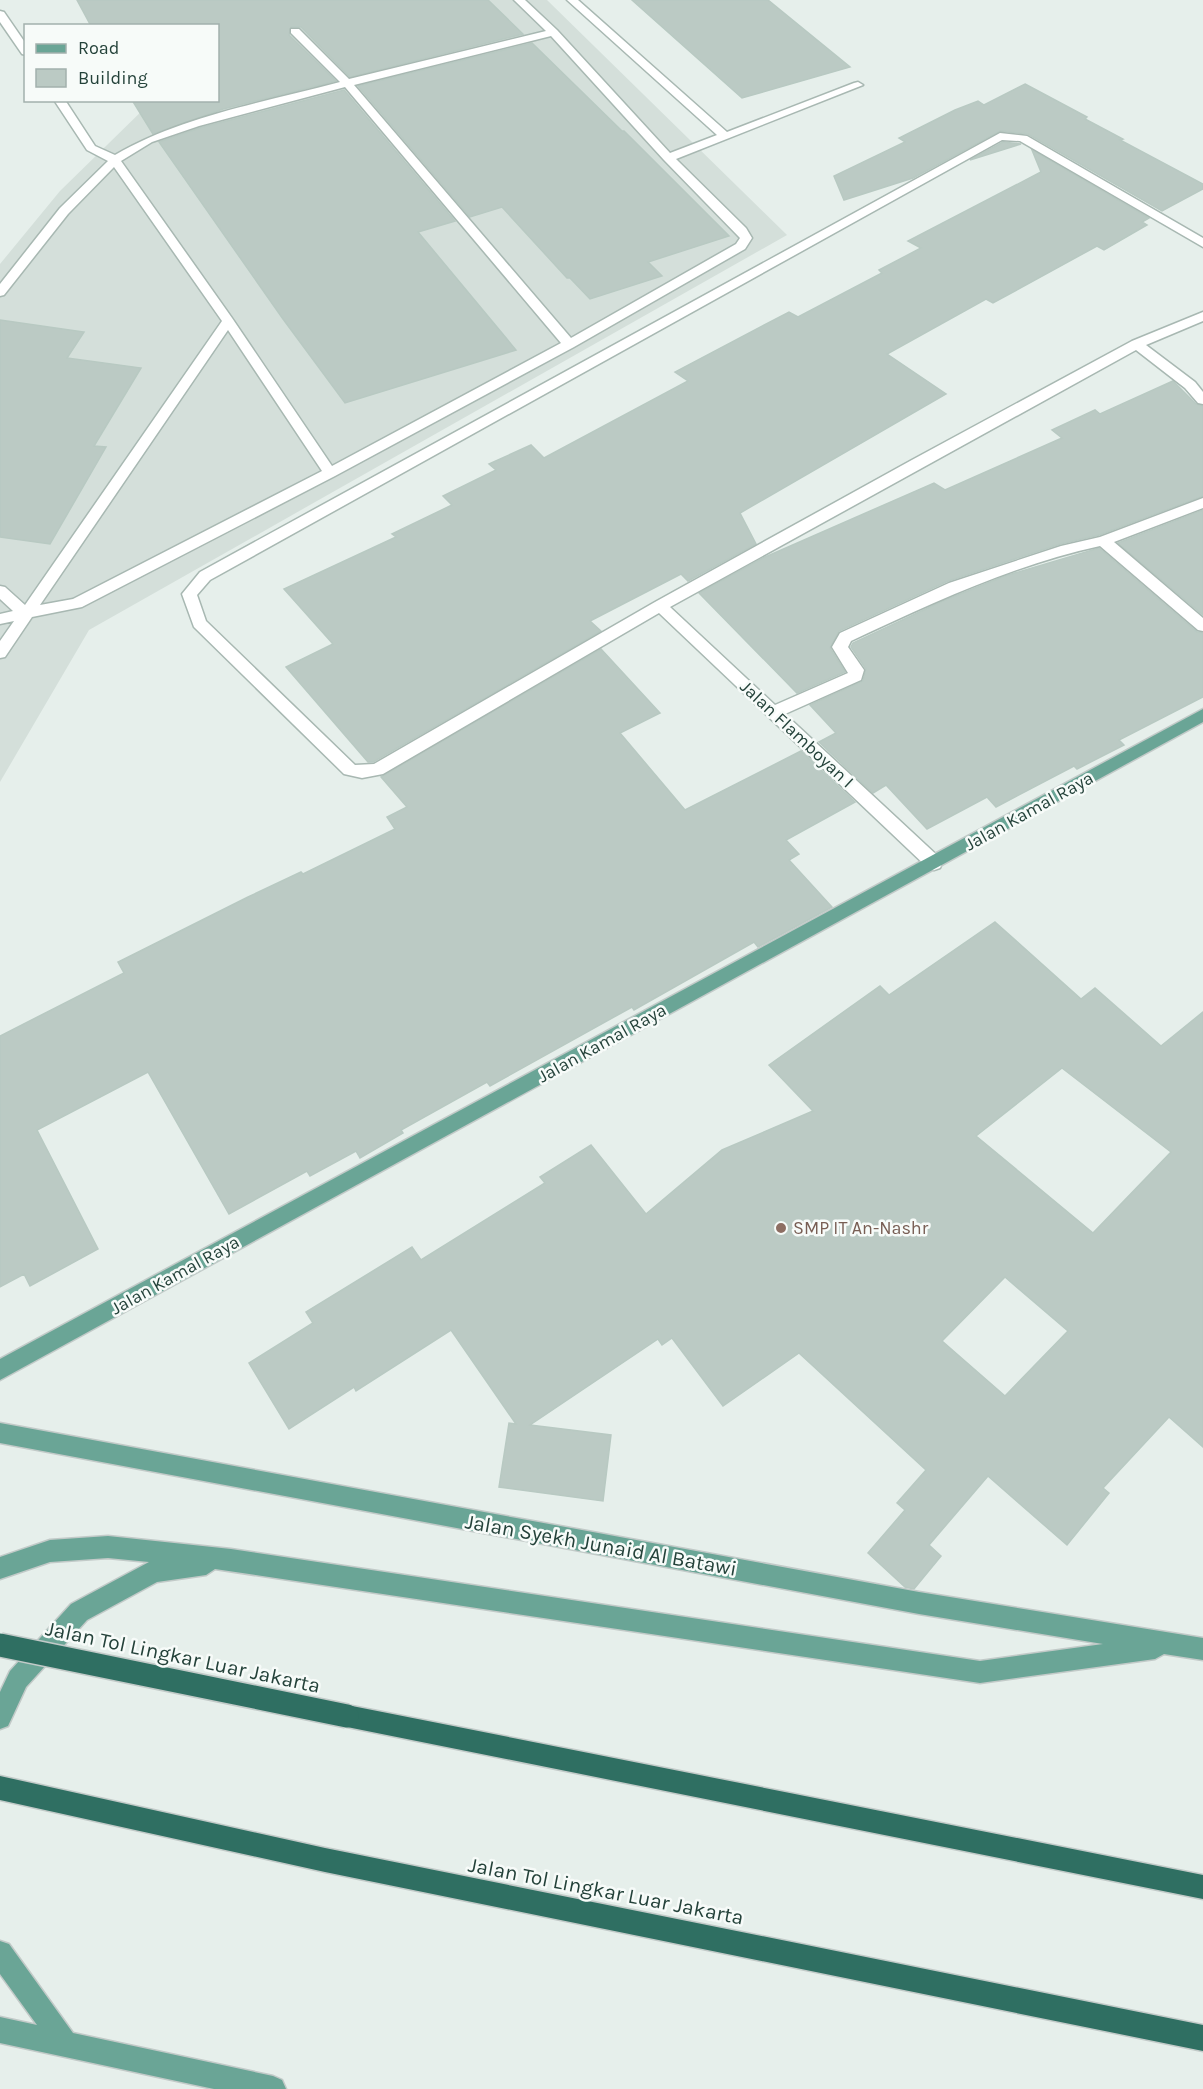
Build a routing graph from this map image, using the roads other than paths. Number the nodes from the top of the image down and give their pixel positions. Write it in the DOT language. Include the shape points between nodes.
graph roads {
  1 [pos="519,0"];
  2 [pos="572,0"];
  3 [pos="0,14"];
  4 [pos="295,31"];
  5 [pos="552,32"];
  6 [pos="24,49"];
  7 [pos="347,83"];
  8 [pos="858,85"];
  9 [pos="60,102"];
  10 [pos="725,136"];
  11 [pos="668,158"];
  12 [pos="115,160"];
  13 [pos="1203,243"];
  14 [pos="0,292"];
  15 [pos="1203,316"];
  16 [pos="228,321"];
  17 [pos="569,344"];
  18 [pos="1137,344"];
  19 [pos="1203,400"];
  20 [pos="330,473"];
  21 [pos="1203,502"];
  22 [pos="1103,541"];
  23 [pos="0,591"];
  24 [pos="660,606"];
  25 [pos="26,614"];
  26 [pos="0,618"];
  27 [pos="1203,626"];
  28 [pos="0,653"];
  29 [pos="774,712"];
  30 [pos="1203,715"];
  31 [pos="934,863"];
  32 [pos="0,1370"];
  33 [pos="0,1433"];
  34 [pos="231,1560"];
  35 [pos="0,1568"];
  36 [pos="0,1645"];
  37 [pos="1173,1646"];
  38 [pos="1203,1649"];
  39 [pos="0,1718"];
  40 [pos="0,1788"];
  41 [pos="1203,1887"];
  42 [pos="0,1953"];
  43 [pos="0,2030"];
  44 [pos="1203,2037"];
  45 [pos="67,2046"];
  46 [pos="273,2089"];
  1 -- 5 [label="street"];
  2 -- 10 [label="street"];
  3 -- 6 [label="street"];
  4 -- 7 [label="street"];
  5 -- 7 [label="street"];
  5 -- 11 [label="street"];
  7 -- 12 [label="street" via="195,124 148,140"];
  7 -- 17 [label="street"];
  8 -- 10 [label="street"];
  9 -- 12 [label="street" via="91,148"];
  10 -- 11 [label="street"];
  11 -- 17 [label="street" via="746,237 741,246"];
  12 -- 14 [label="street" via="64,211"];
  12 -- 16 [label="street"];
  13 -- 24 [label="street" via="1023,138 1000,136 205,576 189,594 200,623 350,770 362,772 377,770"];
  15 -- 18 [label="street"];
  16 -- 20 [label="street"];
  16 -- 25 [label="street"];
  17 -- 20 [label="street"];
  18 -- 19 [label="street"];
  18 -- 24 [label="street"];
  20 -- 25 [label="street" via="77,603"];
  21 -- 22 [label="street"];
  22 -- 27 [label="street"];
  22 -- 29 [label="street" via="1066,549 954,587 845,637 840,647 856,676"];
  23 -- 25 [label="street"];
  24 -- 29 [label="street, Jalan Flamboyan I"];
  25 -- 26 [label="street"];
  25 -- 28 [label="street"];
  29 -- 31 [label="street, Jalan Flamboyan I"];
  30 -- 31 [label="main road, Jalan Kamal Raya"];
  31 -- 32 [label="main road, Jalan Kamal Raya"];
  33 -- 37 [label="main road, Jalan Syekh Junaid Al Batawi" via="919,1604"];
  34 -- 35 [label="main road" via="108,1547 50,1551"];
  34 -- 37 [label="main road" via="980,1672"];
  34 -- 39 [label="main road" via="154,1571 79,1612 18,1679"];
  36 -- 41 [label="highway, Jalan Tol Lingkar Luar Jakarta, bridge"];
  37 -- 38 [label="main road, Jalan Syekh Junaid Al Batawi"];
  40 -- 44 [label="highway, Jalan Tol Lingkar Luar Jakarta" via="325,1860"];
  42 -- 45 [label="main road"];
  43 -- 45 [label="main road"];
  45 -- 46 [label="main road"];
}
